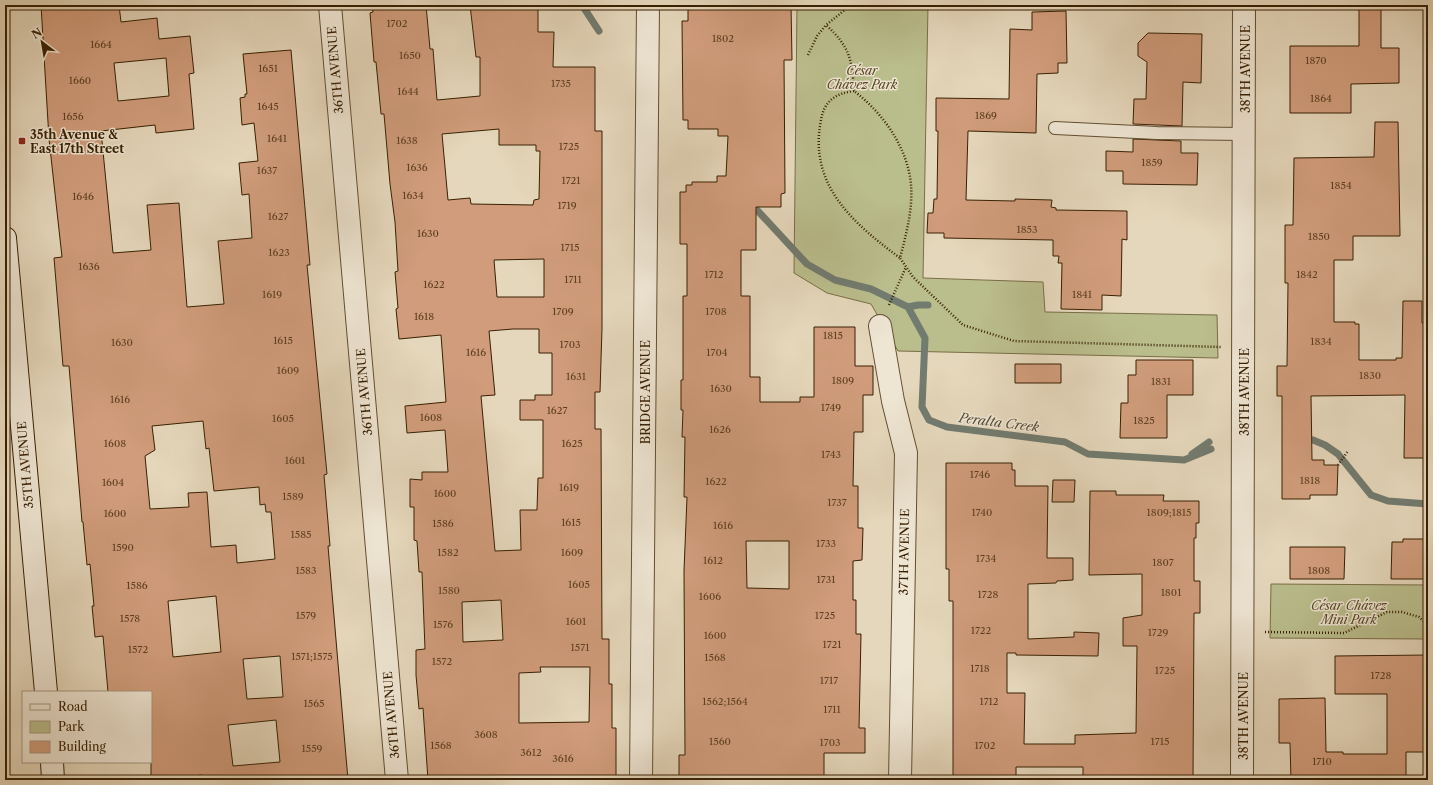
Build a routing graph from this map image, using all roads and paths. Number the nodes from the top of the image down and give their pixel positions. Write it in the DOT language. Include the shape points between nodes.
graph roads {
  1 [pos="330,5"];
  2 [pos="648,5"];
  3 [pos="851,5"];
  4 [pos="1244,5"];
  5 [pos="826,24"];
  6 [pos="808,55"];
  7 [pos="854,91"];
  8 [pos="1055,128"];
  9 [pos="1245,134"];
  10 [pos="5,238"];
  11 [pos="900,258"];
  12 [pos="906,267"];
  13 [pos="880,326"];
  14 [pos="1244,348"];
  15 [pos="1348,451"];
  16 [pos="1338,465"];
  17 [pos="1428,625"];
  18 [pos="1243,632"];
  19 [pos="46,691"];
  20 [pos="52,763"];
  21 [pos="53,780"];
  22 [pos="397,780"];
  23 [pos="642,780"];
  24 [pos="900,780"];
  25 [pos="1242,780"];
  1 -- 22 [label="street, 36TH AVENUE"];
  2 -- 23 [label="street, BRIDGE AVENUE"];
  3 -- 5 [label="path"];
  4 -- 9 [label="street, 38TH AVENUE"];
  5 -- 6 [label="path"];
  5 -- 7 [label="path" via="840,38 850,55"];
  7 -- 11 [label="path" via="871,103 897,140 906,162 911,186 909,221"];
  7 -- 11 [label="path" via="842,92 830,100 822,114 818,132 818,153 827,182 843,208 861,228"];
  8 -- 9 [label="lane"];
  9 -- 14 [label="street, 38TH AVENUE"];
  10 -- 19 [label="street, 35TH AVENUE"];
  11 -- 12 [label="path"];
  12 -- 13 [label="path"];
  12 -- 14 [label="path" via="913,277 963,324 1014,341"];
  13 -- 24 [label="street, 37TH AVENUE" via="893,401 906,453"];
  14 -- 18 [label="street, 38TH AVENUE"];
  15 -- 16 [label="path"];
  17 -- 18 [label="path" via="1418,617 1402,612 1387,612 1344,633"];
  18 -- 25 [label="street, 38TH AVENUE"];
  20 -- 21 [label="street"];
}
